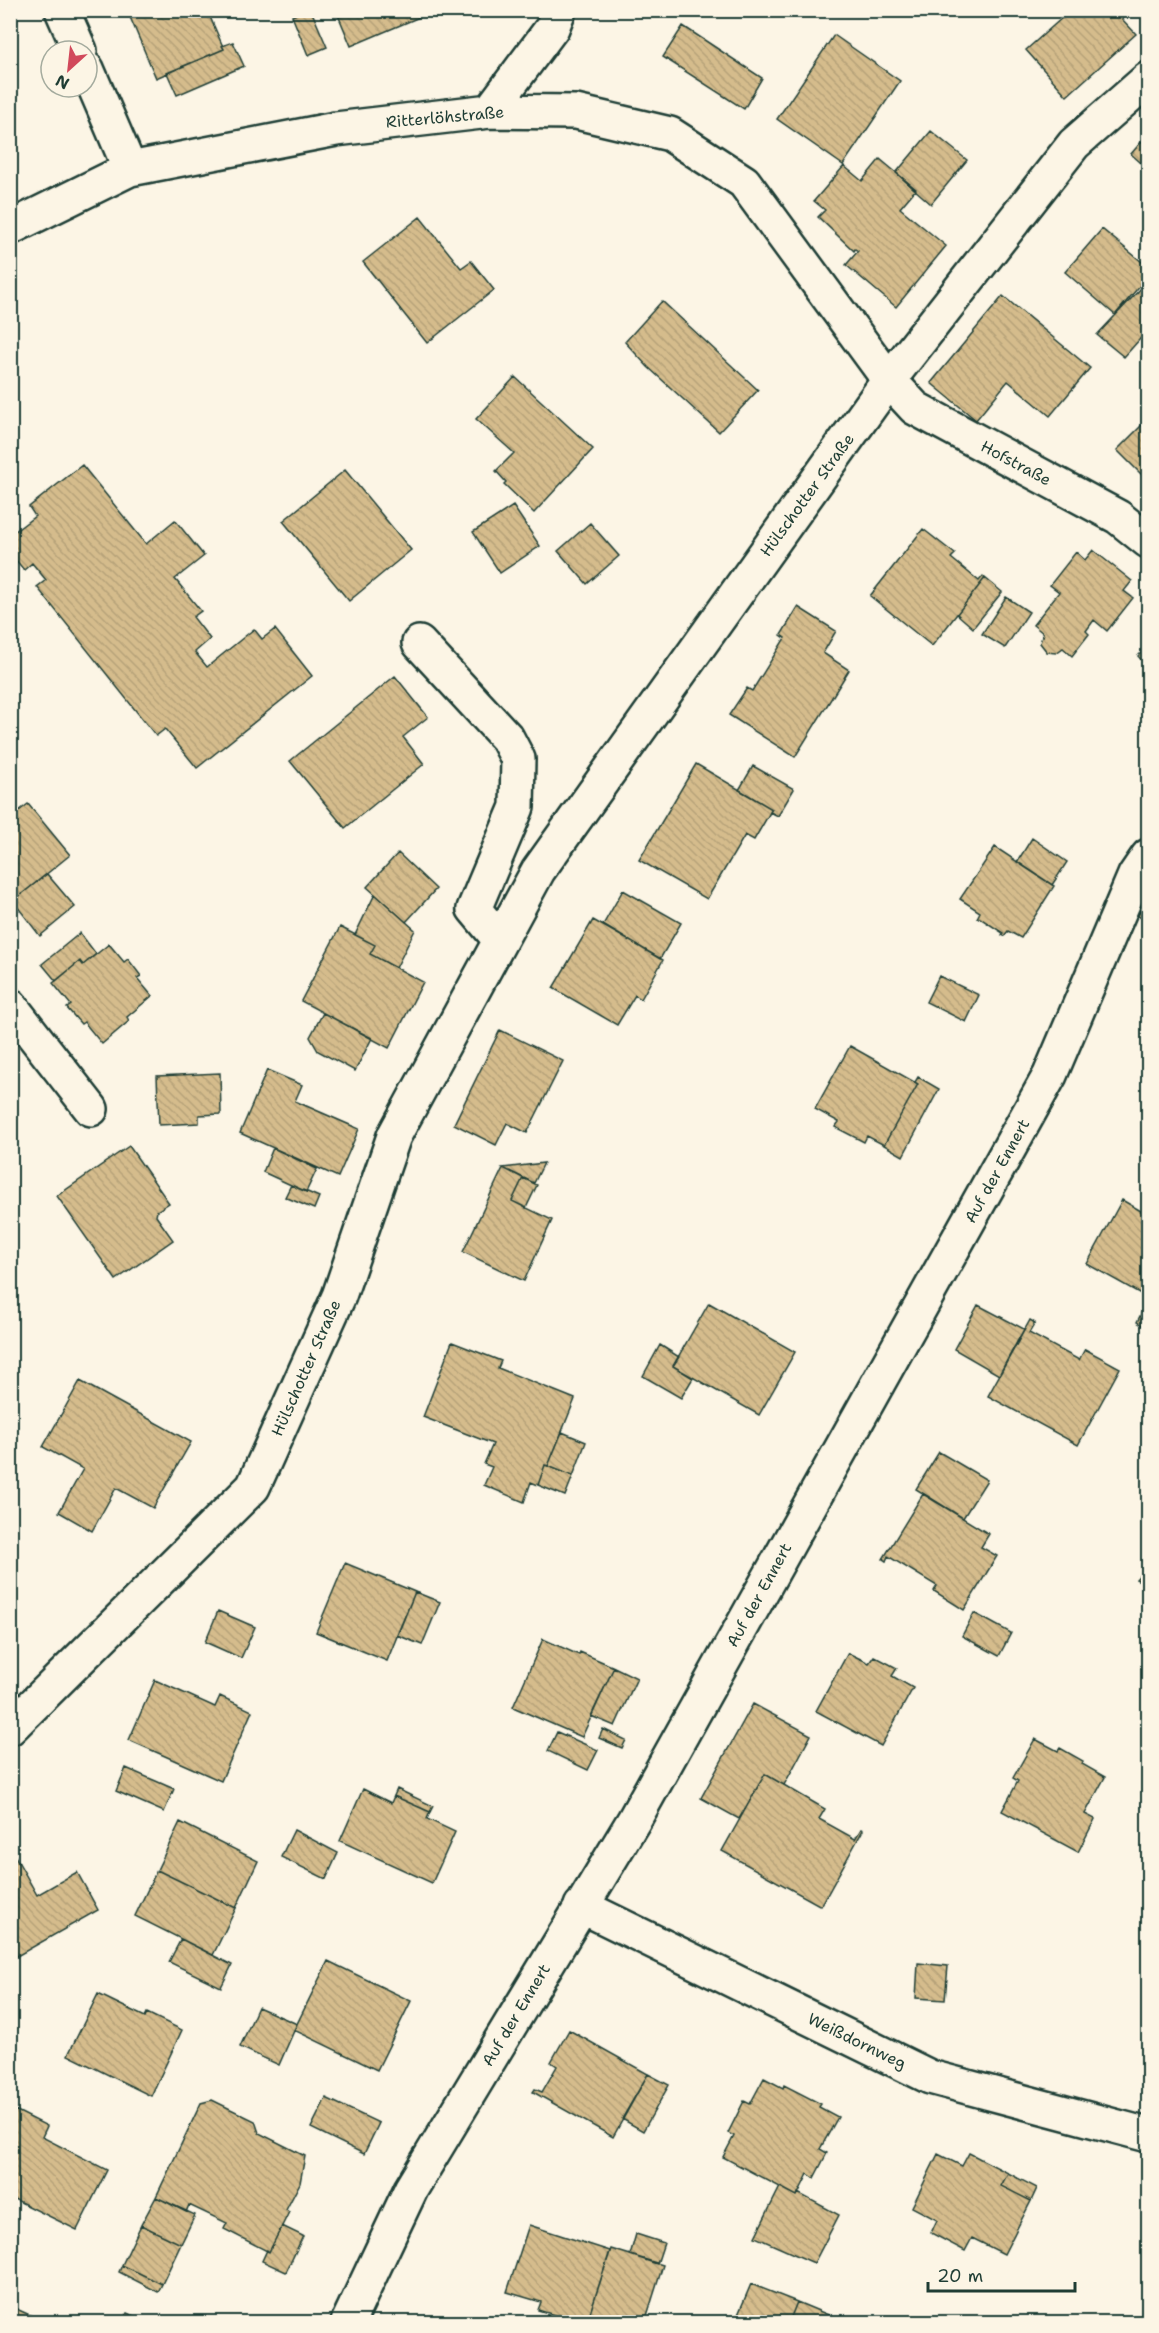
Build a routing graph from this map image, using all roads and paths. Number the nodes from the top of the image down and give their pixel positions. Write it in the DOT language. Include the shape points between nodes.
graph roads {
  1 [pos="62,10"];
  2 [pos="559,10"];
  3 [pos="75,39"];
  4 [pos="1149,79"];
  5 [pos="99,97"];
  6 [pos="490,111"];
  7 [pos="130,169"];
  8 [pos="10,228"];
  9 [pos="889,380"];
  10 [pos="1149,541"];
  11 [pos="418,643"];
  12 [pos="1149,856"];
  13 [pos="500,939"];
  14 [pos="10,1005"];
  15 [pos="92,1109"];
  16 [pos="10,1728"];
  17 [pos="581,1906"];
  18 [pos="1149,2135"];
  19 [pos="348,2322"];
  1 -- 3 [label="street"];
  2 -- 6 [label="street" via="552,28"];
  4 -- 9 [label="street, Hülschotter Straße" via="1074,144"];
  5 -- 7 [label="street"];
  6 -- 7 [label="street, Ritterlöhstraße" via="336,129"];
  6 -- 9 [label="street, Ritterlöhstraße" via="576,112 670,134 744,182"];
  7 -- 8 [label="street, Ritterlöhstraße"];
  9 -- 10 [label="street, Hofstraße" via="915,408 1118,517"];
  9 -- 13 [label="street, Hülschotter Straße" via="538,872"];
  11 -- 13 [label="street" via="507,738 518,759 517,807 474,909"];
  12 -- 17 [label="street, Auf der Ennert" via="1135,875 1050,1075 640,1809"];
  13 -- 16 [label="street, Hülschotter Straße" via="394,1136 339,1296 253,1487"];
  14 -- 15 [label="street"];
  17 -- 18 [label="street, Weißdornweg" via="930,2078"];
  17 -- 19 [label="street, Auf der Ennert" via="411,2189"];
}
